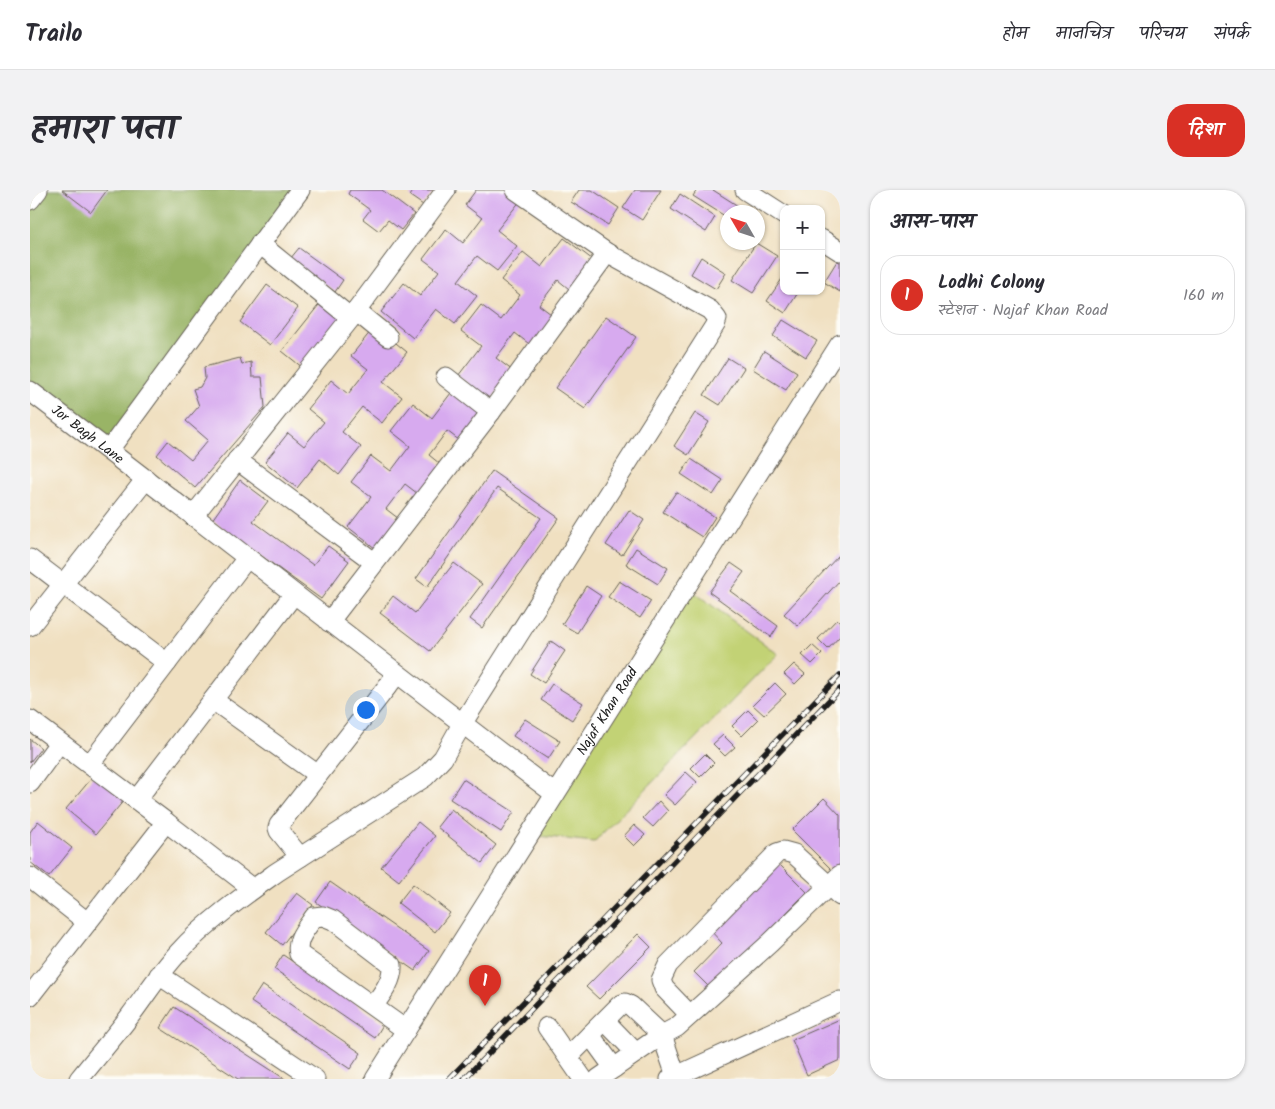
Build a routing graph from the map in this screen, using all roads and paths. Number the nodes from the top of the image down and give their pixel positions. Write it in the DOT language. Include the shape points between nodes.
graph roads {
  1 [pos="38,190"];
  2 [pos="300,190"];
  3 [pos="446,190"];
  4 [pos="745,190"];
  5 [pos="523,192"];
  6 [pos="30,200"];
  7 [pos="780,212"];
  8 [pos="825,242"];
  9 [pos="260,244"];
  10 [pos="840,251"];
  11 [pos="607,254"];
  12 [pos="353,315"];
  13 [pos="388,337"];
  14 [pos="840,344"];
  15 [pos="446,378"];
  16 [pos="33,399"];
  17 [pos="491,412"];
  18 [pos="109,450"];
  19 [pos="237,460"];
  20 [pos="146,479"];
  21 [pos="193,516"];
  22 [pos="247,558"];
  23 [pos="30,559"];
  24 [pos="374,562"];
  25 [pos="63,585"];
  26 [pos="294,594"];
  27 [pos="329,622"];
  28 [pos="30,626"];
  29 [pos="167,663"];
  30 [pos="397,674"];
  31 [pos="213,700"];
  32 [pos="30,720"];
  33 [pos="462,724"];
  34 [pos="59,743"];
  35 [pos="90,764"];
  36 [pos="318,776"];
  37 [pos="30,783"];
  38 [pos="555,794"];
  39 [pos="137,799"];
  40 [pos="166,822"];
  41 [pos="300,857"];
  42 [pos="30,877"];
  43 [pos="836,886"];
  44 [pos="253,889"];
  45 [pos="87,922"];
  46 [pos="159,975"];
  47 [pos="30,996"];
  48 [pos="840,1001"];
  49 [pos="373,1006"];
  50 [pos="690,1015"];
  51 [pos="605,1021"];
  52 [pos="547,1027"];
  53 [pos="406,1030"];
  54 [pos="590,1035"];
  55 [pos="662,1035"];
  56 [pos="636,1053"];
  57 [pos="568,1057"];
  58 [pos="614,1068"];
  59 [pos="673,1078"];
  60 [pos="79,1079"];
  61 [pos="316,1079"];
  62 [pos="375,1079"];
  63 [pos="584,1079"];
  64 [pos="598,1079"];
  1 -- 6 [label="street"];
  2 -- 9 [label="street"];
  3 -- 12 [label="street"];
  4 -- 7 [label="street"];
  5 -- 11 [label="street"];
  8 -- 10 [label="street"];
  9 -- 12 [label="street"];
  9 -- 18 [label="street"];
  11 -- 17 [label="street"];
  11 -- 33 [label="street" via="710,310 717,319 716,325"];
  12 -- 13 [label="street"];
  12 -- 19 [label="street"];
  14 -- 38 [label="street, Najaf Khan Road"];
  15 -- 17 [label="street"];
  16 -- 18 [label="street, Jor Bagh Lane"];
  17 -- 24 [label="street"];
  18 -- 20 [label="street, Jor Bagh Lane"];
  19 -- 21 [label="street"];
  19 -- 24 [label="street"];
  20 -- 21 [label="street, Jor Bagh Lane"];
  20 -- 25 [label="street"];
  21 -- 22 [label="street, Jor Bagh Lane"];
  22 -- 26 [label="street, Jor Bagh Lane"];
  22 -- 29 [label="street"];
  23 -- 25 [label="street"];
  24 -- 27 [label="street"];
  25 -- 28 [label="street"];
  25 -- 29 [label="street"];
  26 -- 27 [label="street, Jor Bagh Lane"];
  26 -- 31 [label="street"];
  27 -- 30 [label="street, Jor Bagh Lane"];
  29 -- 35 [label="street"];
  30 -- 33 [label="street, Jor Bagh Lane"];
  30 -- 36 [label="street"];
  31 -- 36 [label="street"];
  31 -- 39 [label="street"];
  32 -- 34 [label="street"];
  33 -- 38 [label="street, Jor Bagh Lane"];
  33 -- 41 [label="street" via="443,758 425,777"];
  34 -- 35 [label="street"];
  34 -- 37 [label="street"];
  35 -- 39 [label="street"];
  36 -- 41 [label="street" via="278,828"];
  38 -- 53 [label="street, Najaf Khan Road"];
  39 -- 40 [label="street"];
  40 -- 44 [label="street"];
  40 -- 45 [label="street"];
  41 -- 44 [label="street"];
  42 -- 45 [label="street"];
  43 -- 50 [label="street"];
  43 -- 50 [label="street" via="794,854 777,853 668,965 661,980 664,988"];
  44 -- 46 [label="street" via="180,950"];
  45 -- 47 [label="street"];
  46 -- 60 [label="street"];
  46 -- 61 [label="street"];
  48 -- 59 [label="street"];
  49 -- 49 [label="street" via="298,954 300,938 314,917 333,920 392,965 393,973"];
  49 -- 53 [label="street"];
  50 -- 55 [label="street"];
  51 -- 54 [label="street"];
  51 -- 55 [label="street" via="625,1003"];
  51 -- 56 [label="street"];
  52 -- 57 [label="street"];
  53 -- 62 [label="street, Najaf Khan Road"];
  54 -- 57 [label="street"];
  54 -- 58 [label="street"];
  55 -- 56 [label="street"];
  55 -- 59 [label="street"];
  56 -- 58 [label="street"];
  57 -- 63 [label="street"];
  58 -- 64 [label="street"];
}
